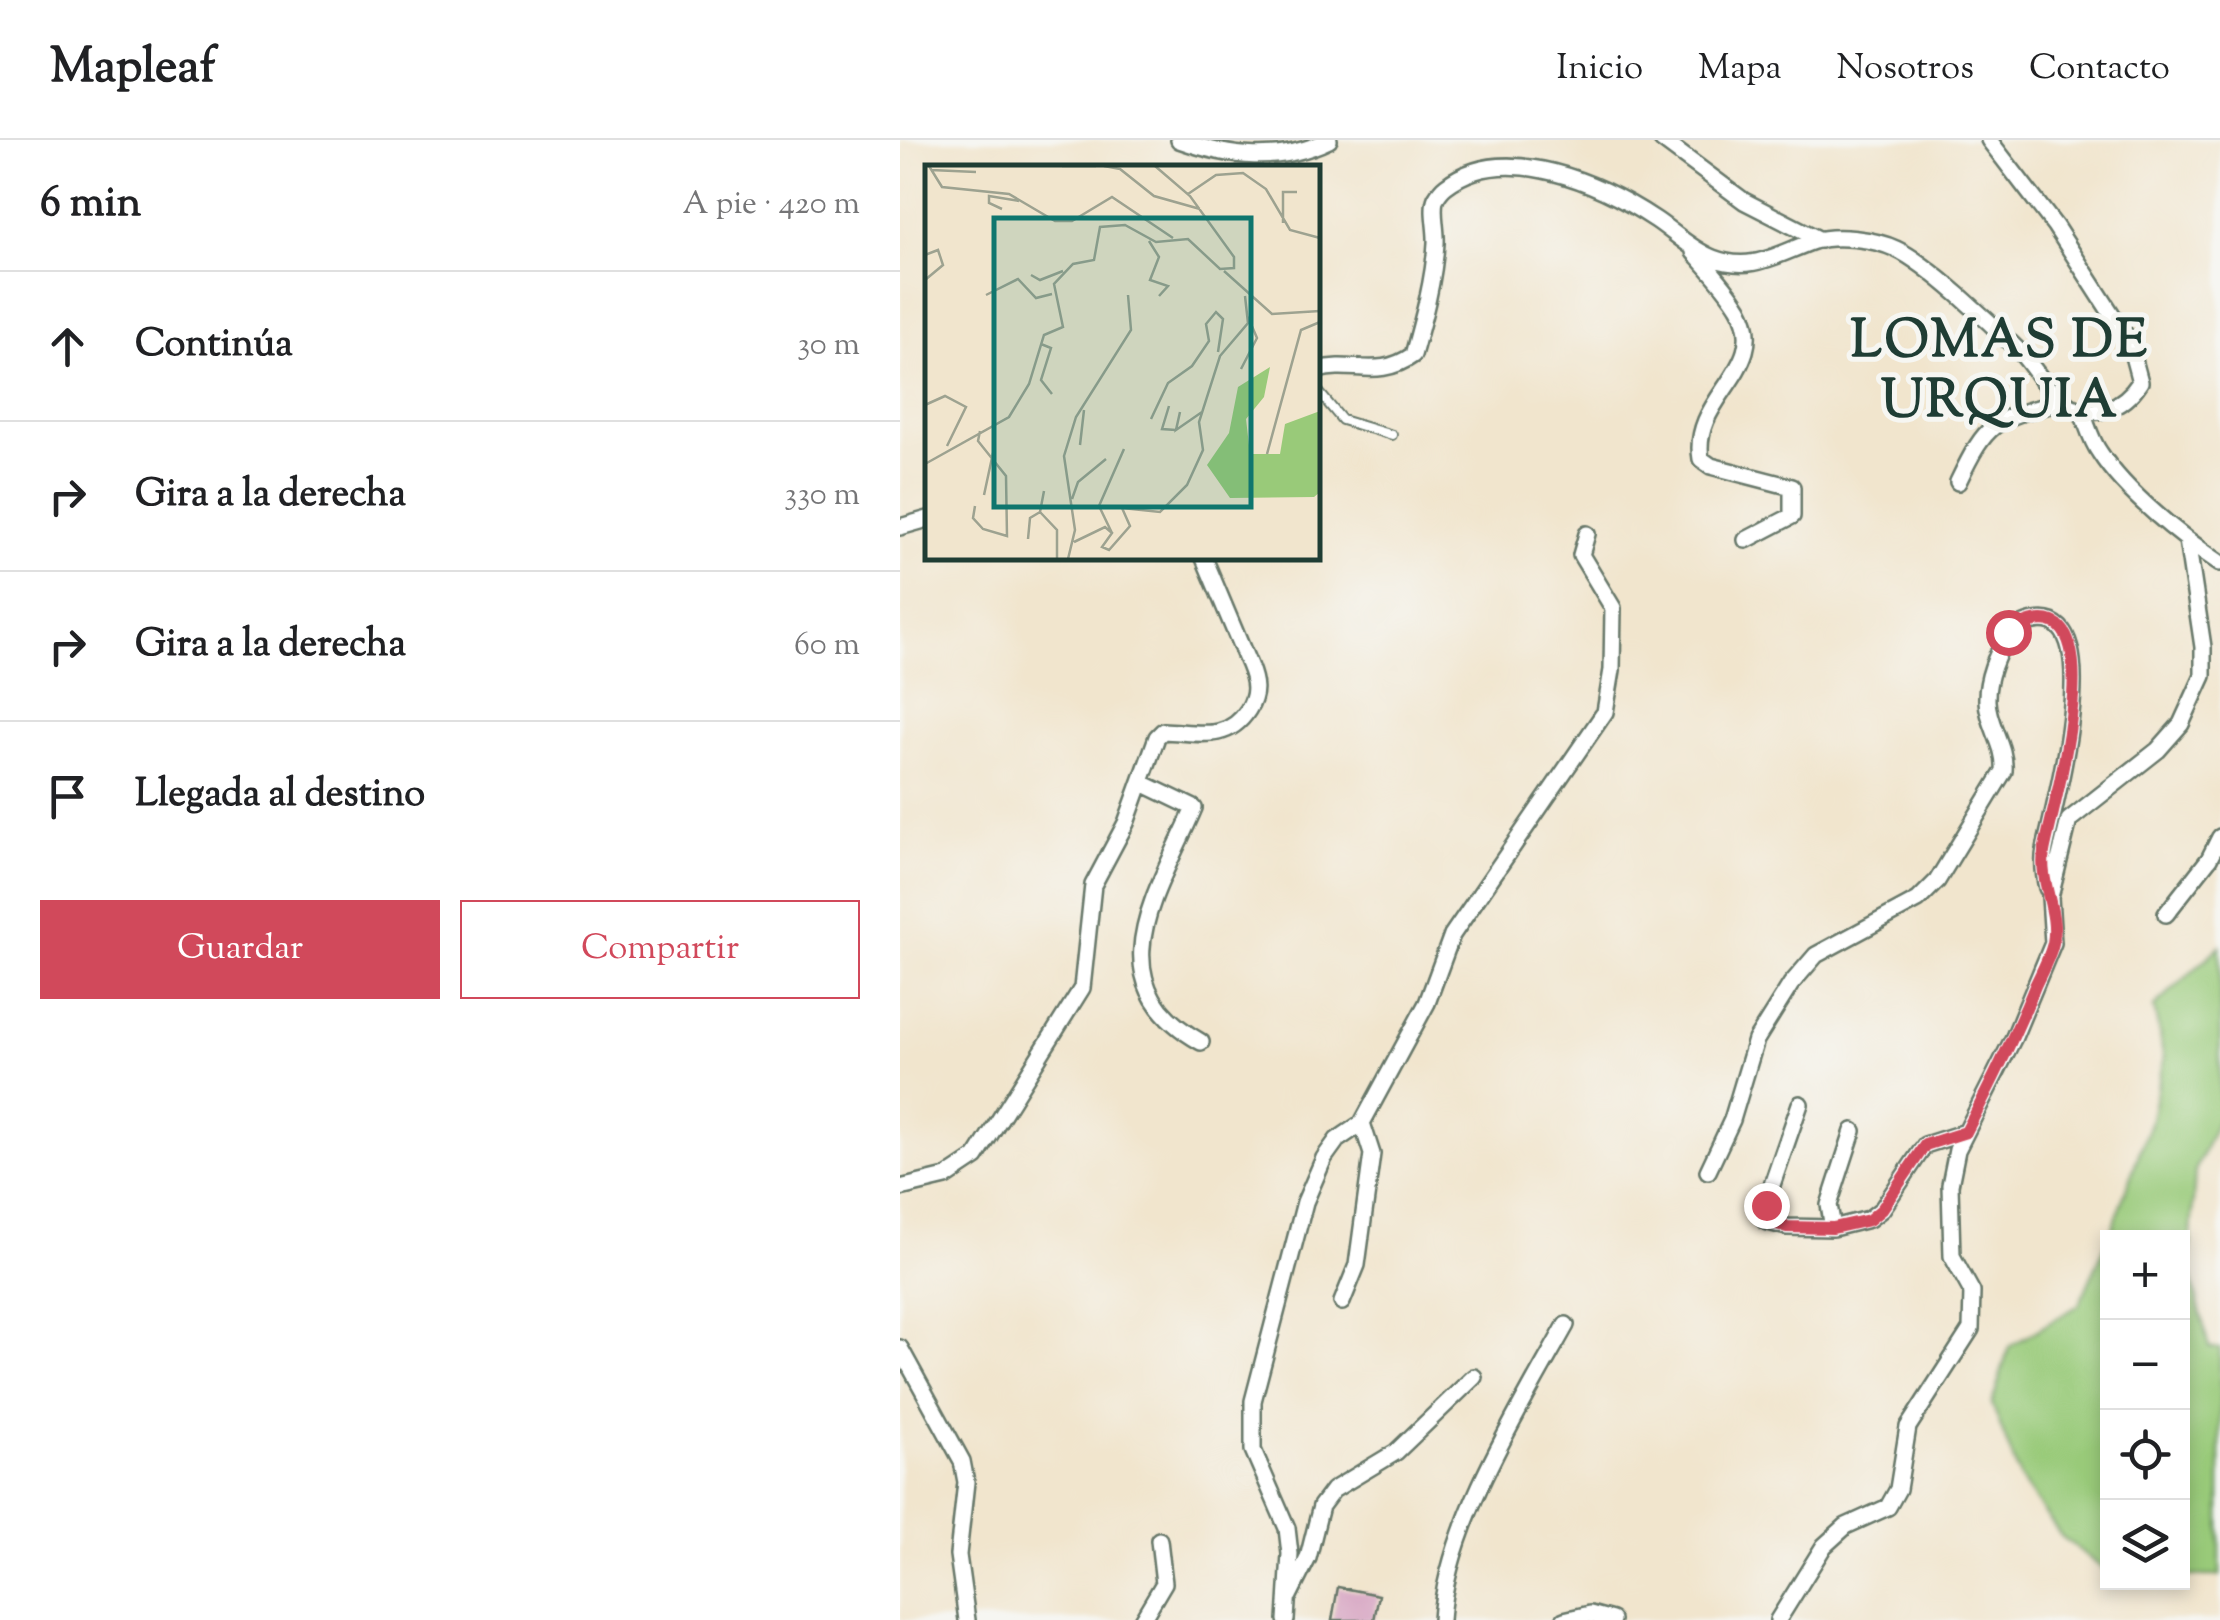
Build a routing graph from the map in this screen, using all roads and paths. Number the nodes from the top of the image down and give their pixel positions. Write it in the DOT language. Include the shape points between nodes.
graph roads {
  1 [pos="1179,140"];
  2 [pos="1329,140"];
  3 [pos="1662,140"];
  4 [pos="1989,140"];
  5 [pos="1683,239"];
  6 [pos="1813,242"];
  7 [pos="1320,370"];
  8 [pos="1320,393"];
  9 [pos="2061,402"];
  10 [pos="2081,410"];
  11 [pos="1392,435"];
  12 [pos="1958,482"];
  13 [pos="925,520"];
  14 [pos="900,527"];
  15 [pos="1587,534"];
  16 [pos="1746,540"];
  17 [pos="2186,540"];
  18 [pos="1205,560"];
  19 [pos="2220,562"];
  20 [pos="2203,647"];
  21 [pos="2220,667"];
  22 [pos="1142,783"];
  23 [pos="2220,837"];
  24 [pos="2050,897"];
  25 [pos="2166,914"];
  26 [pos="1201,1042"];
  27 [pos="1800,1104"];
  28 [pos="1362,1123"];
  29 [pos="1854,1132"];
  30 [pos="1966,1132"];
  31 [pos="1708,1172"];
  32 [pos="900,1188"];
  33 [pos="1833,1228"];
  34 [pos="1342,1302"];
  35 [pos="1566,1325"];
  36 [pos="900,1348"];
  37 [pos="1474,1377"];
  38 [pos="1159,1540"];
  39 [pos="1287,1599"];
  40 [pos="967,1620"];
  41 [pos="1142,1620"];
  42 [pos="1286,1620"];
  43 [pos="1441,1620"];
  44 [pos="1564,1620"];
  45 [pos="1612,1620"];
  46 [pos="1778,1620"];
  1 -- 2 [label="street" via="1216,152 1274,157"];
  3 -- 6 [label="street"];
  4 -- 10 [label="street" via="2055,226 2138,363 2140,382 2130,398 2111,411"];
  5 -- 6 [label="street" via="1732,264 1756,264"];
  5 -- 7 [label="street" via="1570,173 1500,163 1470,172 1435,200 1436,243 1414,354 1370,371"];
  5 -- 16 [label="street" via="1740,310 1748,338 1744,358 1700,427 1701,459 1792,487 1792,516"];
  6 -- 9 [label="street" via="1897,249 2018,350"];
  8 -- 11 [label="lane" via="1342,420"];
  9 -- 10 [label="street"];
  9 -- 12 [label="street" via="1996,422 1980,436"];
  10 -- 17 [label="street" via="2099,452"];
  13 -- 14 [label="street"];
  15 -- 28 [label="street" via="1582,554 1612,608 1604,712 1452,935 1427,1003"];
  17 -- 19 [label="street"];
  17 -- 20 [label="street"];
  18 -- 22 [label="street" via="1256,683 1254,699 1236,727 1223,732 1162,732"];
  20 -- 21 [label="street"];
  20 -- 24 [label="street" via="2203,676 2181,724 2069,820"];
  22 -- 26 [label="street" via="1194,808 1148,904 1143,968 1163,1013"];
  22 -- 32 [label="street" via="1093,885 1082,988 976,1157 946,1177"];
  23 -- 25 [label="street"];
  24 -- 30 [label="street" via="2053,943"];
  24 -- 31 [label="street" via="2044,852 2067,759 2074,658 2056,627 2038,622 2008,632 1994,660 1986,703 2005,754 2004,771 1918,900 1816,955 1791,984 1756,1040"];
  27 -- 33 [label="street" via="1764,1220"];
  28 -- 34 [label="street" via="1372,1154 1356,1265"];
  28 -- 39 [label="street" via="1337,1140 1314,1178 1254,1401 1254,1450 1287,1528"];
  29 -- 33 [label="street" via="1829,1205"];
  30 -- 33 [label="street" via="1925,1145 1869,1220"];
  30 -- 46 [label="street" via="1950,1185 1950,1220 1952,1256 1972,1292 1971,1329 1908,1427 1898,1489 1888,1507 1846,1526 1824,1546"];
  35 -- 43 [label="street" via="1468,1516"];
  36 -- 40 [label="street" via="962,1461 958,1555"];
  37 -- 39 [label="street" via="1396,1452 1333,1490"];
  38 -- 41 [label="street" via="1164,1583"];
  39 -- 42 [label="street"];
  44 -- 45 [label="street" via="1590,1614"];
}
